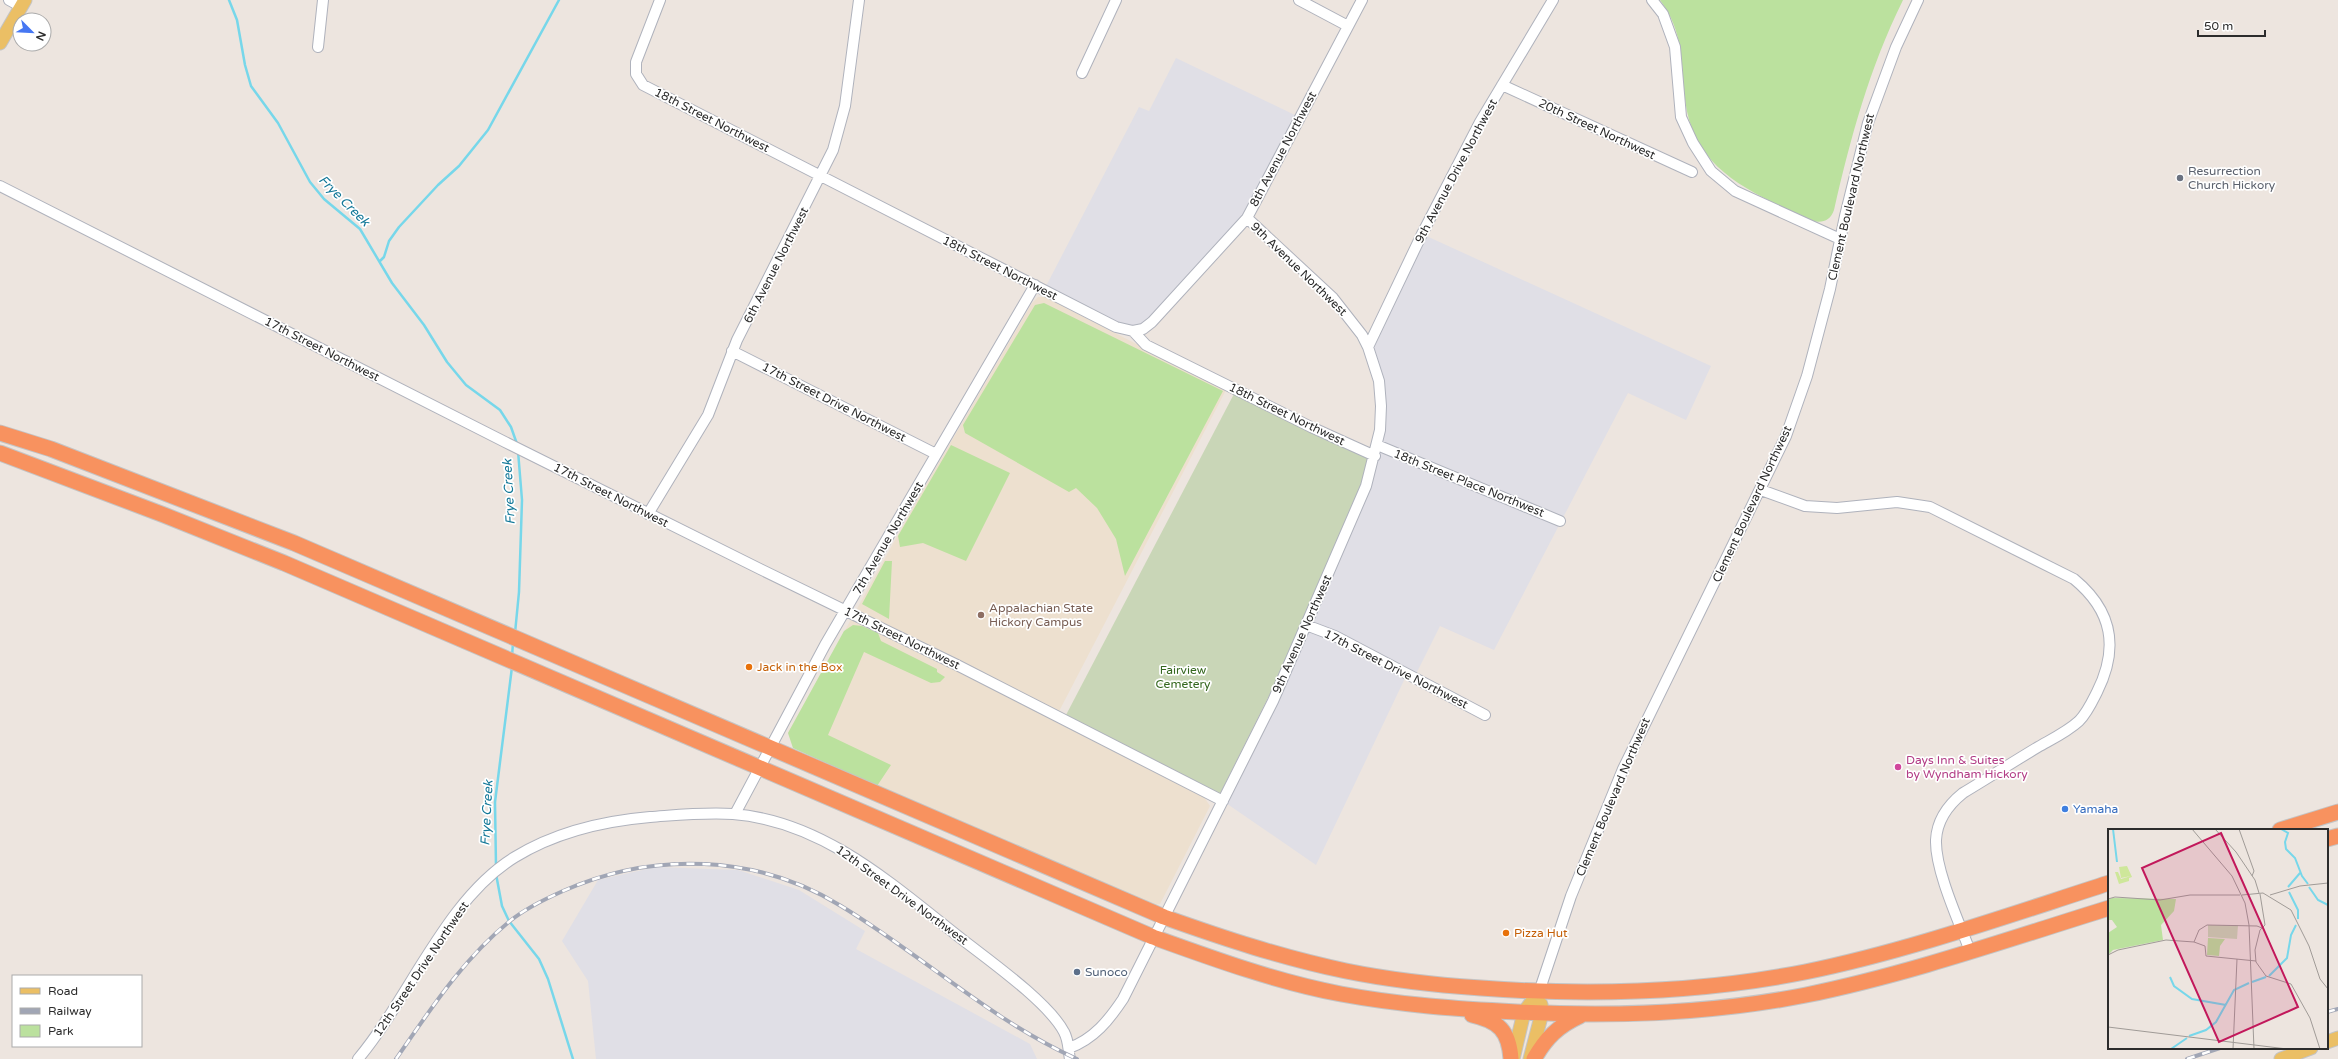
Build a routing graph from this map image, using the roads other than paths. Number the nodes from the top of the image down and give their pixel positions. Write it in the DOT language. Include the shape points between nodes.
graph roads {
  1 [pos="9,0"];
  2 [pos="324,0"];
  3 [pos="660,0"];
  4 [pos="858,0"];
  5 [pos="1116,0"];
  6 [pos="1299,0"];
  7 [pos="1362,0"];
  8 [pos="1554,0"];
  9 [pos="1652,0"];
  10 [pos="1918,0"];
  11 [pos="24,3"];
  12 [pos="1348,26"];
  13 [pos="0,43"];
  14 [pos="318,47"];
  15 [pos="1082,73"];
  16 [pos="1502,85"];
  17 [pos="1692,172"];
  18 [pos="821,176"];
  19 [pos="0,186"];
  20 [pos="1247,218"];
  21 [pos="1840,239"];
  22 [pos="1035,285"];
  23 [pos="1133,331"];
  24 [pos="1368,347"];
  25 [pos="732,351"];
  26 [pos="0,433"];
  27 [pos="1377,445"];
  28 [pos="0,453"];
  29 [pos="936,454"];
  30 [pos="1375,456"];
  31 [pos="1761,490"];
  32 [pos="648,514"];
  33 [pos="1560,520"];
  34 [pos="846,610"];
  35 [pos="1306,625"];
  36 [pos="1485,715"];
  37 [pos="768,748"];
  38 [pos="758,769"];
  39 [pos="1223,801"];
  40 [pos="2338,812"];
  41 [pos="735,814"];
  42 [pos="2283,829"];
  43 [pos="2338,836"];
  44 [pos="2328,840"];
  45 [pos="2108,883"];
  46 [pos="2108,908"];
  47 [pos="1164,917"];
  48 [pos="1962,930"];
  49 [pos="1153,937"];
  50 [pos="1970,951"];
  51 [pos="1539,992"];
  52 [pos="1446,1009"];
  53 [pos="1524,1012"];
  54 [pos="1542,1013"];
  55 [pos="1582,1015"];
  56 [pos="2338,1038"];
  57 [pos="2328,1042"];
  58 [pos="1069,1048"];
  59 [pos="2308,1049"];
  60 [pos="358,1059"];
  61 [pos="1070,1059"];
  62 [pos="1512,1059"];
  63 [pos="1530,1059"];
  64 [pos="1534,1059"];
  65 [pos="2281,1059"];
  1 -- 11 [label="street"];
  2 -- 14 [label="street"];
  3 -- 18 [label="street, 18th Street Northwest" via="635,68 637,77 643,84"];
  4 -- 18 [label="street, 6th Avenue Northwest" via="842,122"];
  5 -- 15 [label="street"];
  6 -- 12 [label="street"];
  7 -- 12 [label="street, 8th Avenue Northwest"];
  8 -- 16 [label="street, 9th Avenue Drive Northwest"];
  9 -- 21 [label="street" via="1663,14 1675,47 1681,117 1693,143 1711,171 1735,191"];
  10 -- 21 [label="street, Clement Boulevard Northwest" via="1896,47 1868,123"];
  11 -- 13 [label="main road"];
  12 -- 20 [label="street, 8th Avenue Northwest"];
  16 -- 17 [label="street, 20th Street Northwest"];
  16 -- 24 [label="street, 9th Avenue Drive Northwest" via="1480,122"];
  18 -- 22 [label="street, 18th Street Northwest"];
  18 -- 25 [label="street, 6th Avenue Northwest"];
  19 -- 32 [label="street, 17th Street Northwest"];
  20 -- 23 [label="street, 8th Avenue Northwest" via="1152,322 1142,329"];
  20 -- 24 [label="street, 9th Avenue Northwest" via="1333,298"];
  21 -- 31 [label="street, Clement Boulevard Northwest" via="1807,376 1786,436"];
  22 -- 23 [label="street, 18th Street Northwest" via="1116,327"];
  22 -- 29 [label="street, 7th Avenue Northwest"];
  23 -- 30 [label="street, 18th Street Northwest" via="1146,345"];
  24 -- 27 [label="street, 9th Avenue Northwest" via="1376,368 1381,394"];
  25 -- 29 [label="street, 17th Street Drive Northwest"];
  25 -- 32 [label="street, 6th Avenue Northwest" via="708,415"];
  26 -- 37 [label="highway" via="51,449 294,543"];
  27 -- 30 [label="street, 9th Avenue Northwest"];
  27 -- 33 [label="street, 18th Street Place Northwest"];
  28 -- 38 [label="highway" via="284,563"];
  29 -- 34 [label="street, 7th Avenue Northwest"];
  30 -- 35 [label="street, 9th Avenue Northwest" via="1366,486"];
  31 -- 48 [label="street" via="1805,506 1837,508 1897,502 1930,506 2060,570 2074,579 2101,608 2109,632 2110,653 2105,676 2089,708 2079,720 1958,796 1941,821 1936,840 1938,858"];
  31 -- 51 [label="street, Clement Boulevard Northwest" via="1626,762 1571,896"];
  32 -- 34 [label="street, 17th Street Northwest"];
  34 -- 37 [label="street, 7th Avenue Northwest"];
  34 -- 39 [label="street, 17th Street Northwest"];
  35 -- 36 [label="street, 17th Street Drive Northwest" via="1335,636"];
  35 -- 39 [label="street, 9th Avenue Northwest" via="1273,701"];
  37 -- 38 [label="street, 7th Avenue Northwest"];
  37 -- 47 [label="highway"];
  38 -- 41 [label="street, 7th Avenue Northwest"];
  38 -- 49 [label="highway"];
  39 -- 47 [label="street, 9th Avenue Northwest"];
  40 -- 42 [label="highway"];
  41 -- 58 [label="street, 12th Street Drive Northwest" via="809,832 855,858 982,955 1040,1004 1059,1024"];
  41 -- 60 [label="street, 12th Street Drive Northwest" via="677,815 603,824 549,839 506,863 488,878 456,914 376,1038"];
  43 -- 44 [label="highway"];
  45 -- 48 [label="highway"];
  46 -- 50 [label="highway"];
  47 -- 49 [label="street, 9th Avenue Northwest"];
  47 -- 51 [label="highway" via="1254,948 1347,972 1436,985"];
  48 -- 50 [label="street"];
  48 -- 51 [label="highway" via="1858,960 1752,981 1646,992"];
  49 -- 52 [label="highway" via="1245,969 1340,994"];
  49 -- 58 [label="street, 9th Avenue Northwest" via="1113,1014 1091,1036"];
  50 -- 55 [label="highway" via="1862,982 1752,1004 1643,1014"];
  51 -- 53 [label="main road, Clement Boulevard Northwest"];
  51 -- 54 [label="main road, Clement Boulevard Northwest"];
  52 -- 53 [label="highway"];
  52 -- 62 [label="highway" via="1484,1017 1497,1024 1506,1034"];
  53 -- 54 [label="highway"];
  53 -- 62 [label="main road, Clement Boulevard Northwest"];
  54 -- 55 [label="highway"];
  54 -- 63 [label="main road, Clement Boulevard Northwest"];
  55 -- 64 [label="highway" via="1563,1024 1549,1035"];
  56 -- 57 [label="main road"];
  58 -- 61 [label="street, 12th Street Drive Northwest"];
  59 -- 65 [label="main road"];
}
